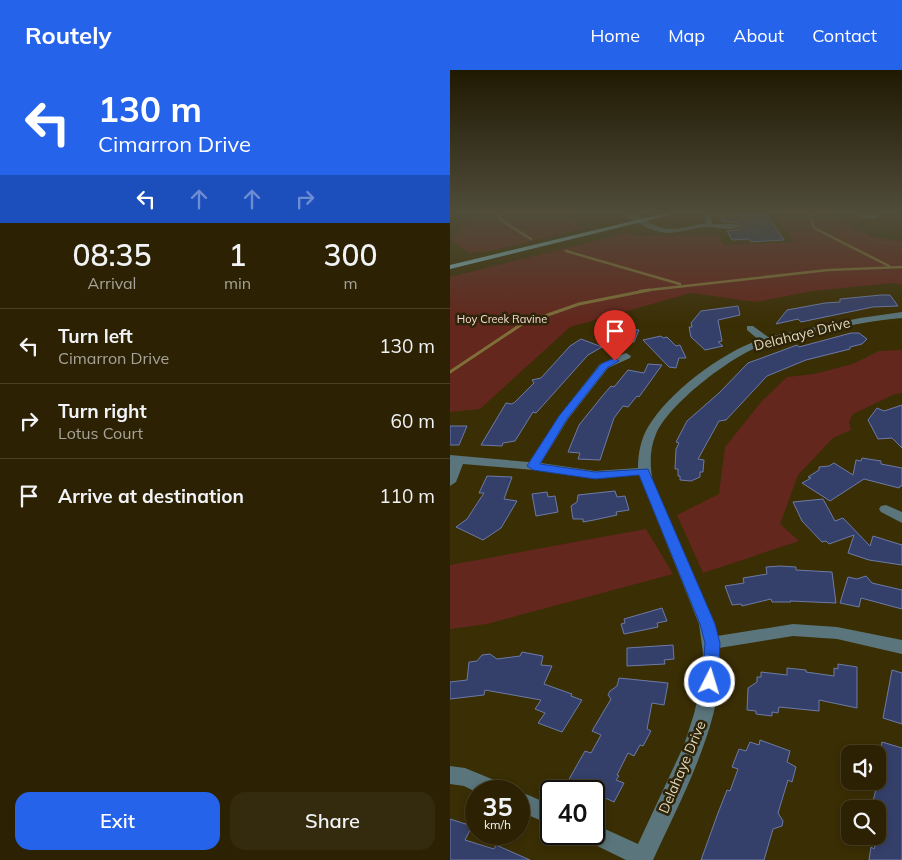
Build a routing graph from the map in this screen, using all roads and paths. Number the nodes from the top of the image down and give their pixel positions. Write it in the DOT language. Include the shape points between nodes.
graph roads {
  1 [pos="522,250"];
  2 [pos="450,267"];
  3 [pos="902,315"];
  4 [pos="750,328"];
  5 [pos="766,341"];
  6 [pos="626,356"];
  7 [pos="455,459"];
  8 [pos="533,466"];
  9 [pos="644,471"];
  10 [pos="450,482"];
  11 [pos="886,509"];
  12 [pos="902,518"];
  13 [pos="712,643"];
  14 [pos="902,647"];
  15 [pos="450,775"];
  16 [pos="472,780"];
  17 [pos="605,839"];
  18 [pos="643,858"];
  1 -- 2 [label="main road"];
  3 -- 5 [label="street, Delahaye Drive" via="872,318"];
  4 -- 5 [label="street"];
  5 -- 9 [label="street, Delahaye Drive" via="727,358 664,415 650,437"];
  6 -- 8 [label="street" via="604,366 563,418"];
  7 -- 8 [label="street"];
  7 -- 10 [label="street"];
  8 -- 9 [label="street" via="595,476"];
  9 -- 13 [label="street, Delahaye Drive" via="708,624"];
  11 -- 12 [label="street"];
  13 -- 14 [label="street" via="801,631 838,632"];
  13 -- 18 [label="street, Delahaye Drive" via="705,711"];
  15 -- 16 [label="street"];
  17 -- 18 [label="street"];
}
